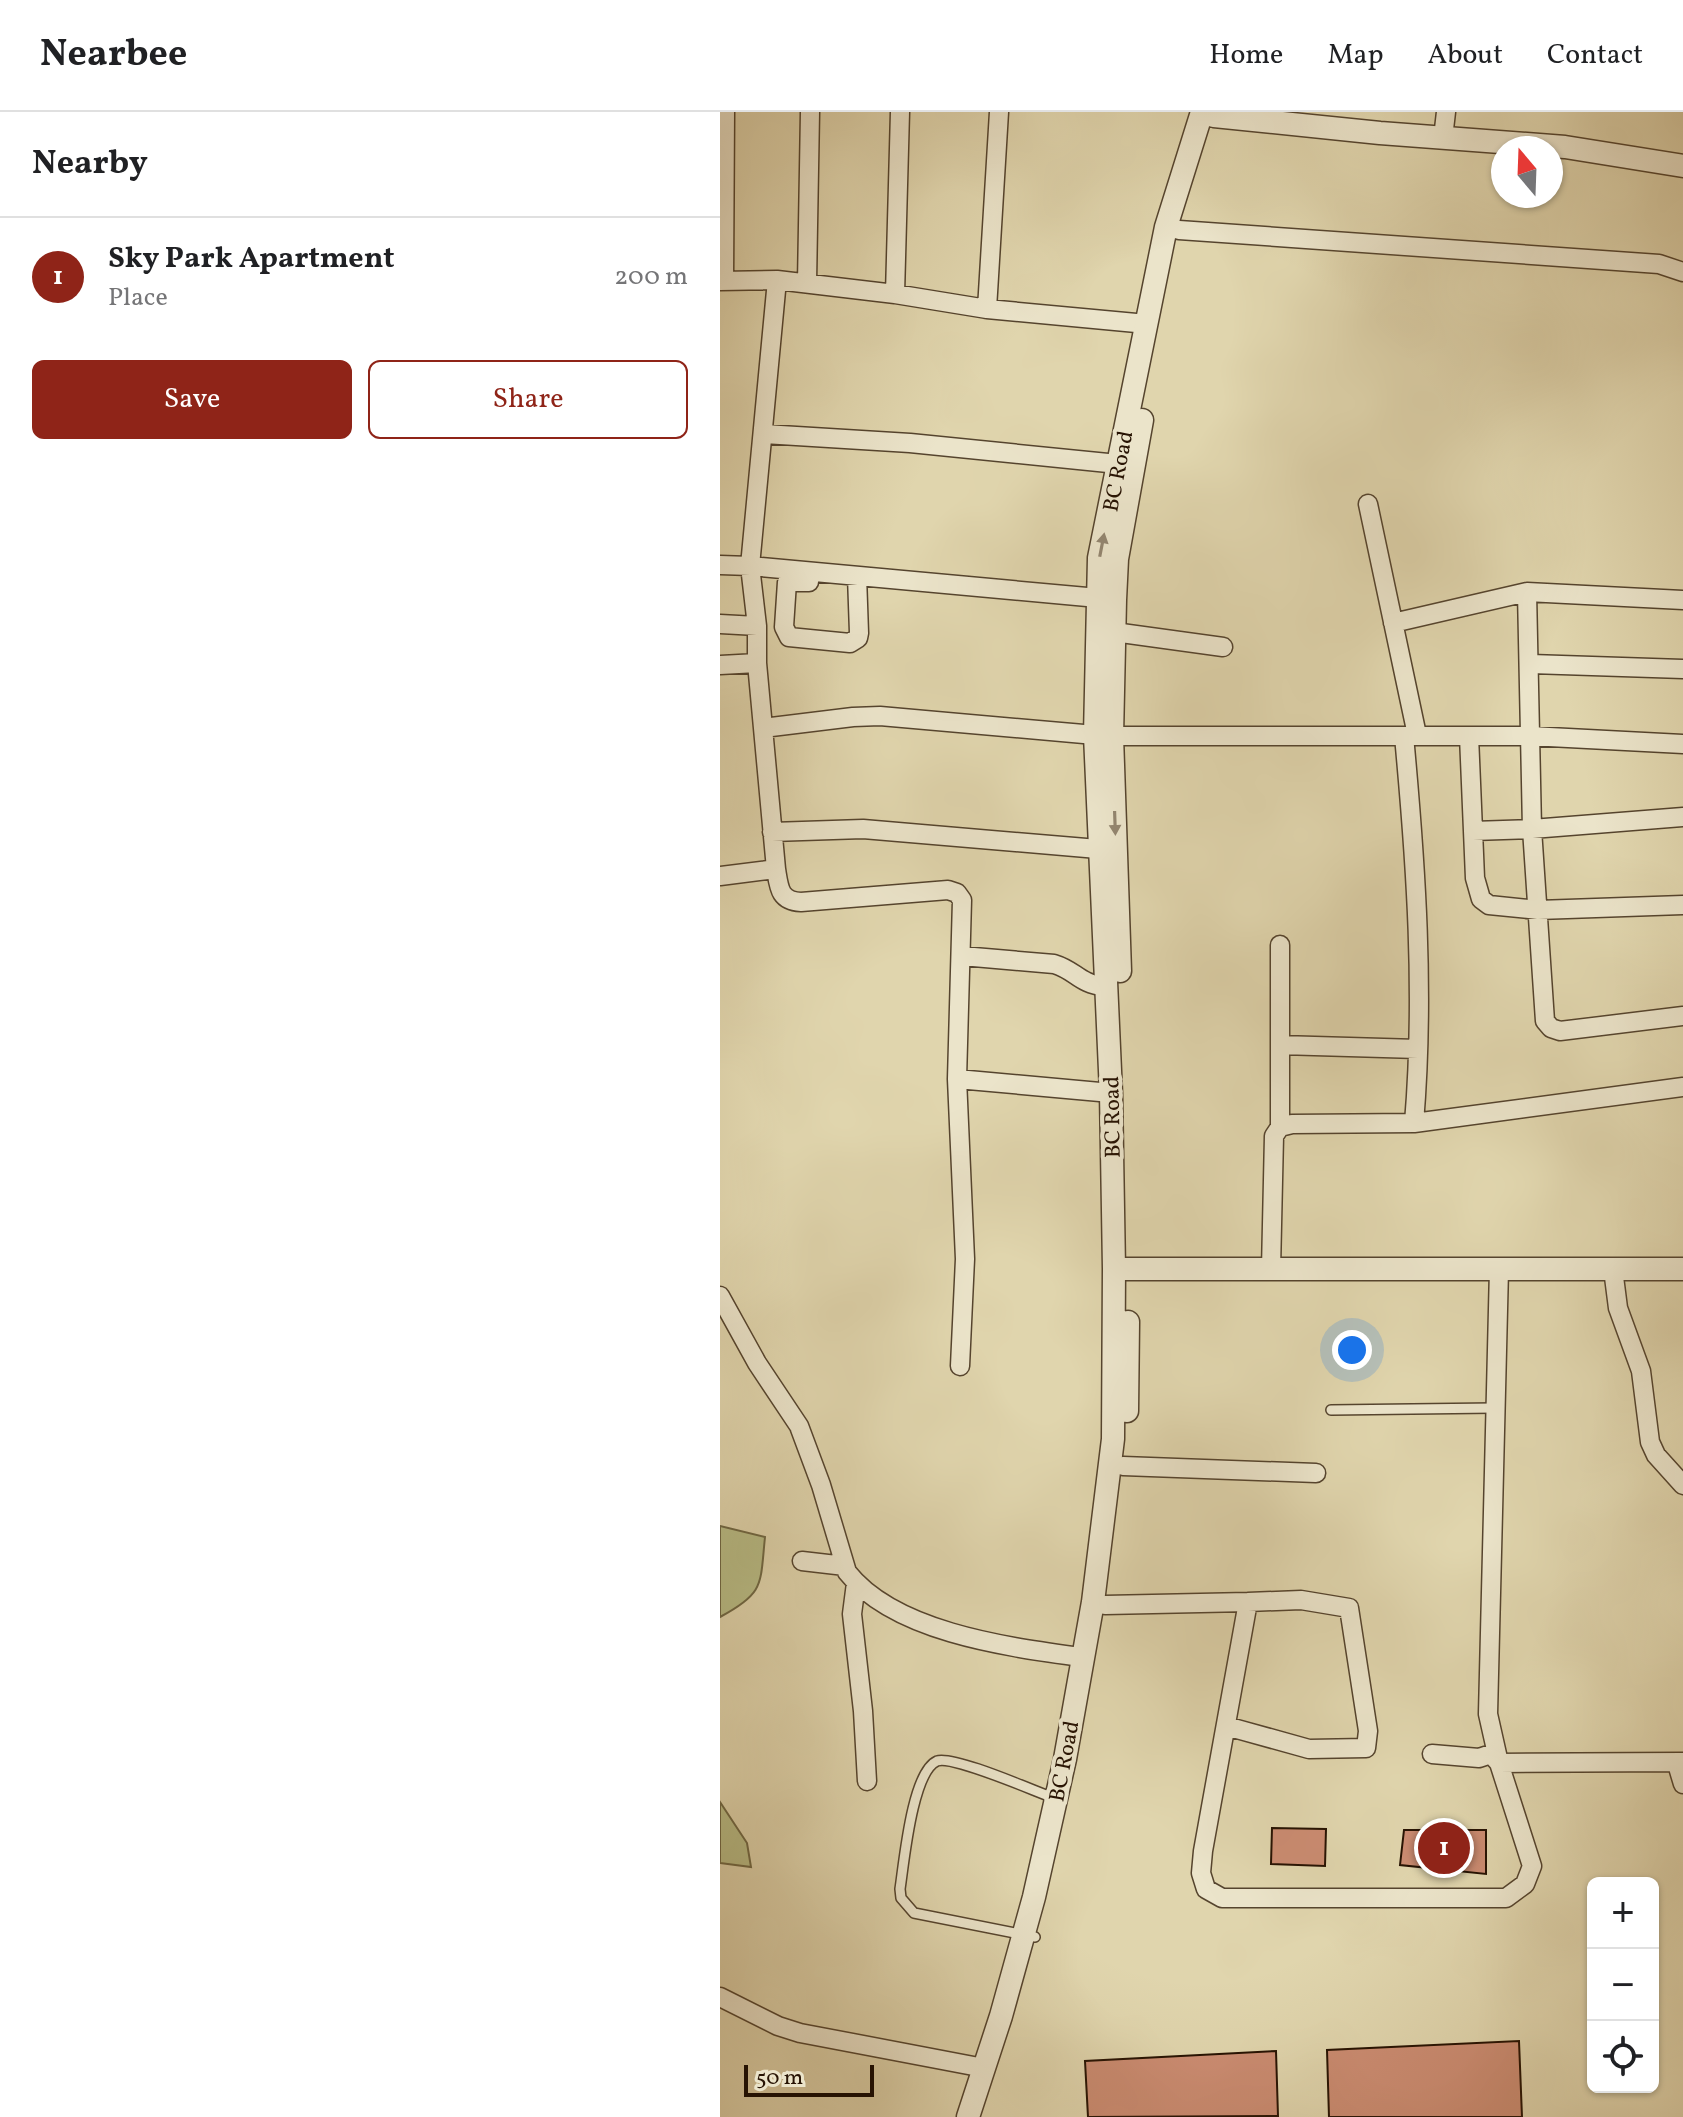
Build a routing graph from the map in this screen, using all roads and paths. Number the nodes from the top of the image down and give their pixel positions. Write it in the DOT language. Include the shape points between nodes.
graph roads {
  1 [pos="725,112"];
  2 [pos="810,112"];
  3 [pos="900,112"];
  4 [pos="999,112"];
  5 [pos="1446,112"];
  6 [pos="1208,113"];
  7 [pos="1443,138"];
  8 [pos="1683,166"];
  9 [pos="1179,230"];
  10 [pos="1683,272"];
  11 [pos="722,280"];
  12 [pos="777,280"];
  13 [pos="807,283"];
  14 [pos="895,294"];
  15 [pos="987,309"];
  16 [pos="1153,326"];
  17 [pos="764,434"];
  18 [pos="1118,464"];
  19 [pos="1368,504"];
  20 [pos="720,565"];
  21 [pos="750,566"];
  22 [pos="820,577"];
  23 [pos="857,580"];
  24 [pos="1527,592"];
  25 [pos="1107,598"];
  26 [pos="1683,600"];
  27 [pos="1393,623"];
  28 [pos="720,624"];
  29 [pos="757,626"];
  30 [pos="1114,632"];
  31 [pos="1223,647"];
  32 [pos="757,663"];
  33 [pos="1531,664"];
  34 [pos="720,665"];
  35 [pos="1683,669"];
  36 [pos="763,728"];
  37 [pos="1104,736"];
  38 [pos="1410,736"];
  39 [pos="1469,736"];
  40 [pos="1530,736"];
  41 [pos="1683,744"];
  42 [pos="1683,817"];
  43 [pos="1532,829"];
  44 [pos="1473,831"];
  45 [pos="772,832"];
  46 [pos="1098,849"];
  47 [pos="776,869"];
  48 [pos="720,876"];
  49 [pos="1683,905"];
  50 [pos="1538,910"];
  51 [pos="1280,945"];
  52 [pos="962,956"];
  53 [pos="1106,987"];
  54 [pos="1683,1016"];
  55 [pos="1280,1045"];
  56 [pos="1418,1049"];
  57 [pos="957,1079"];
  58 [pos="1683,1087"];
  59 [pos="1111,1093"];
  60 [pos="1414,1123"];
  61 [pos="1280,1127"];
  62 [pos="1121,1269"];
  63 [pos="1271,1269"];
  64 [pos="1499,1269"];
  65 [pos="1613,1269"];
  66 [pos="1683,1269"];
  67 [pos="720,1296"];
  68 [pos="960,1366"];
  69 [pos="1494,1408"];
  70 [pos="1331,1410"];
  71 [pos="1123,1466"];
  72 [pos="1316,1473"];
  73 [pos="1683,1485"];
  74 [pos="802,1561"];
  75 [pos="845,1566"];
  76 [pos="856,1583"];
  77 [pos="1248,1602"];
  78 [pos="1099,1604"];
  79 [pos="1081,1657"];
  80 [pos="1226,1726"];
  81 [pos="1432,1754"];
  82 [pos="1499,1763"];
  83 [pos="1680,1763"];
  84 [pos="867,1781"];
  85 [pos="1683,1784"];
  86 [pos="1056,1799"];
  87 [pos="1029,1935"];
  88 [pos="720,1997"];
  89 [pos="990,2070"];
  90 [pos="968,2117"];
  91 [pos="983,2117"];
  1 -- 11 [label="street"];
  2 -- 13 [label="street"];
  3 -- 14 [label="street"];
  4 -- 15 [label="street"];
  5 -- 7 [label="street"];
  6 -- 7 [label="street"];
  6 -- 9 [label="street, BC Road"];
  6 -- 16 [label="street, BC Road" via="1166,227"];
  7 -- 8 [label="street" via="1565,147"];
  9 -- 10 [label="street" via="1659,264"];
  9 -- 16 [label="street, BC Road"];
  11 -- 12 [label="street"];
  12 -- 13 [label="street"];
  12 -- 17 [label="street"];
  13 -- 14 [label="street"];
  14 -- 15 [label="street"];
  15 -- 16 [label="street"];
  16 -- 18 [label="street, BC Road"];
  16 -- 25 [label="street, BC Road"];
  17 -- 18 [label="street"];
  17 -- 21 [label="street"];
  25 -- 18 [label="street, BC Road, one-way" via="1099,558"];
  19 -- 27 [label="street"];
  20 -- 21 [label="street"];
  21 -- 22 [label="street"];
  21 -- 29 [label="street"];
  22 -- 23 [label="street"];
  22 -- 23 [label="street" via="787,582 784,627 789,637 850,643 858,638"];
  23 -- 25 [label="street"];
  24 -- 26 [label="street"];
  24 -- 27 [label="street"];
  24 -- 33 [label="street"];
  25 -- 30 [label="street, BC Road"];
  25 -- 37 [label="street, BC Road"];
  27 -- 38 [label="street"];
  28 -- 29 [label="street"];
  29 -- 32 [label="street"];
  30 -- 31 [label="street"];
  30 -- 37 [label="street, BC Road"];
  32 -- 34 [label="street"];
  32 -- 36 [label="street"];
  33 -- 35 [label="street"];
  33 -- 40 [label="street"];
  36 -- 37 [label="street" via="880,716"];
  36 -- 45 [label="street"];
  37 -- 38 [label="street"];
  37 -- 46 [label="street, BC Road"];
  37 -- 62 [label="street, BC Road, one-way"];
  38 -- 39 [label="street"];
  38 -- 56 [label="street" via="1420,965"];
  39 -- 40 [label="street"];
  39 -- 44 [label="street"];
  40 -- 41 [label="street"];
  40 -- 43 [label="street"];
  42 -- 43 [label="street"];
  43 -- 44 [label="street"];
  43 -- 50 [label="street"];
  44 -- 50 [label="street" via="1481,899 1489,905"];
  45 -- 46 [label="street" via="863,829"];
  45 -- 47 [label="street"];
  46 -- 53 [label="street, BC Road"];
  47 -- 48 [label="street"];
  47 -- 52 [label="street" via="780,890 791,902 957,893 964,909"];
  49 -- 50 [label="street"];
  50 -- 54 [label="street" via="1543,1009 1551,1028"];
  51 -- 55 [label="street"];
  52 -- 53 [label="street" via="1054,964 1081,981"];
  52 -- 57 [label="street"];
  53 -- 59 [label="street, BC Road"];
  55 -- 56 [label="street"];
  55 -- 61 [label="street"];
  56 -- 60 [label="street"];
  57 -- 59 [label="street"];
  57 -- 68 [label="street" via="965,1259"];
  58 -- 60 [label="street"];
  59 -- 62 [label="street, BC Road"];
  60 -- 61 [label="street"];
  61 -- 63 [label="street" via="1274,1136"];
  62 -- 63 [label="street"];
  62 -- 71 [label="street, BC Road" via="1129,1369"];
  62 -- 78 [label="street, BC Road"];
  63 -- 64 [label="street"];
  64 -- 65 [label="street"];
  64 -- 69 [label="street"];
  65 -- 66 [label="street"];
  65 -- 73 [label="street" via="1618,1308 1641,1371 1650,1442"];
  67 -- 75 [label="street" via="799,1426"];
  69 -- 70 [label="lane"];
  69 -- 82 [label="street" via="1488,1714"];
  71 -- 72 [label="street"];
  71 -- 78 [label="street, BC Road"];
  74 -- 75 [label="street"];
  75 -- 76 [label="street"];
  76 -- 79 [label="street" via="947,1633"];
  76 -- 84 [label="street" via="852,1614"];
  77 -- 78 [label="street"];
  77 -- 80 [label="street"];
  77 -- 80 [label="street" via="1301,1600 1349,1608 1368,1731 1366,1748 1309,1749"];
  78 -- 79 [label="street, BC Road"];
  78 -- 87 [label="street, BC Road" via="1080,1760"];
  79 -- 86 [label="street, BC Road"];
  80 -- 82 [label="street" via="1201,1873 1206,1889 1222,1898 1506,1898 1525,1884 1532,1866"];
  81 -- 82 [label="street" via="1491,1754"];
  82 -- 83 [label="street"];
  83 -- 85 [label="street"];
  86 -- 87 [label="street, BC Road"];
  86 -- 87 [label="lane" via="946,1760 927,1769 911,1813 900,1889 906,1907 914,1913"];
  87 -- 89 [label="street, BC Road" via="1014,2020"];
  88 -- 89 [label="street" via="800,2033"];
  89 -- 90 [label="street, BC Road"];
  89 -- 91 [label="street, BC Road"];
}
